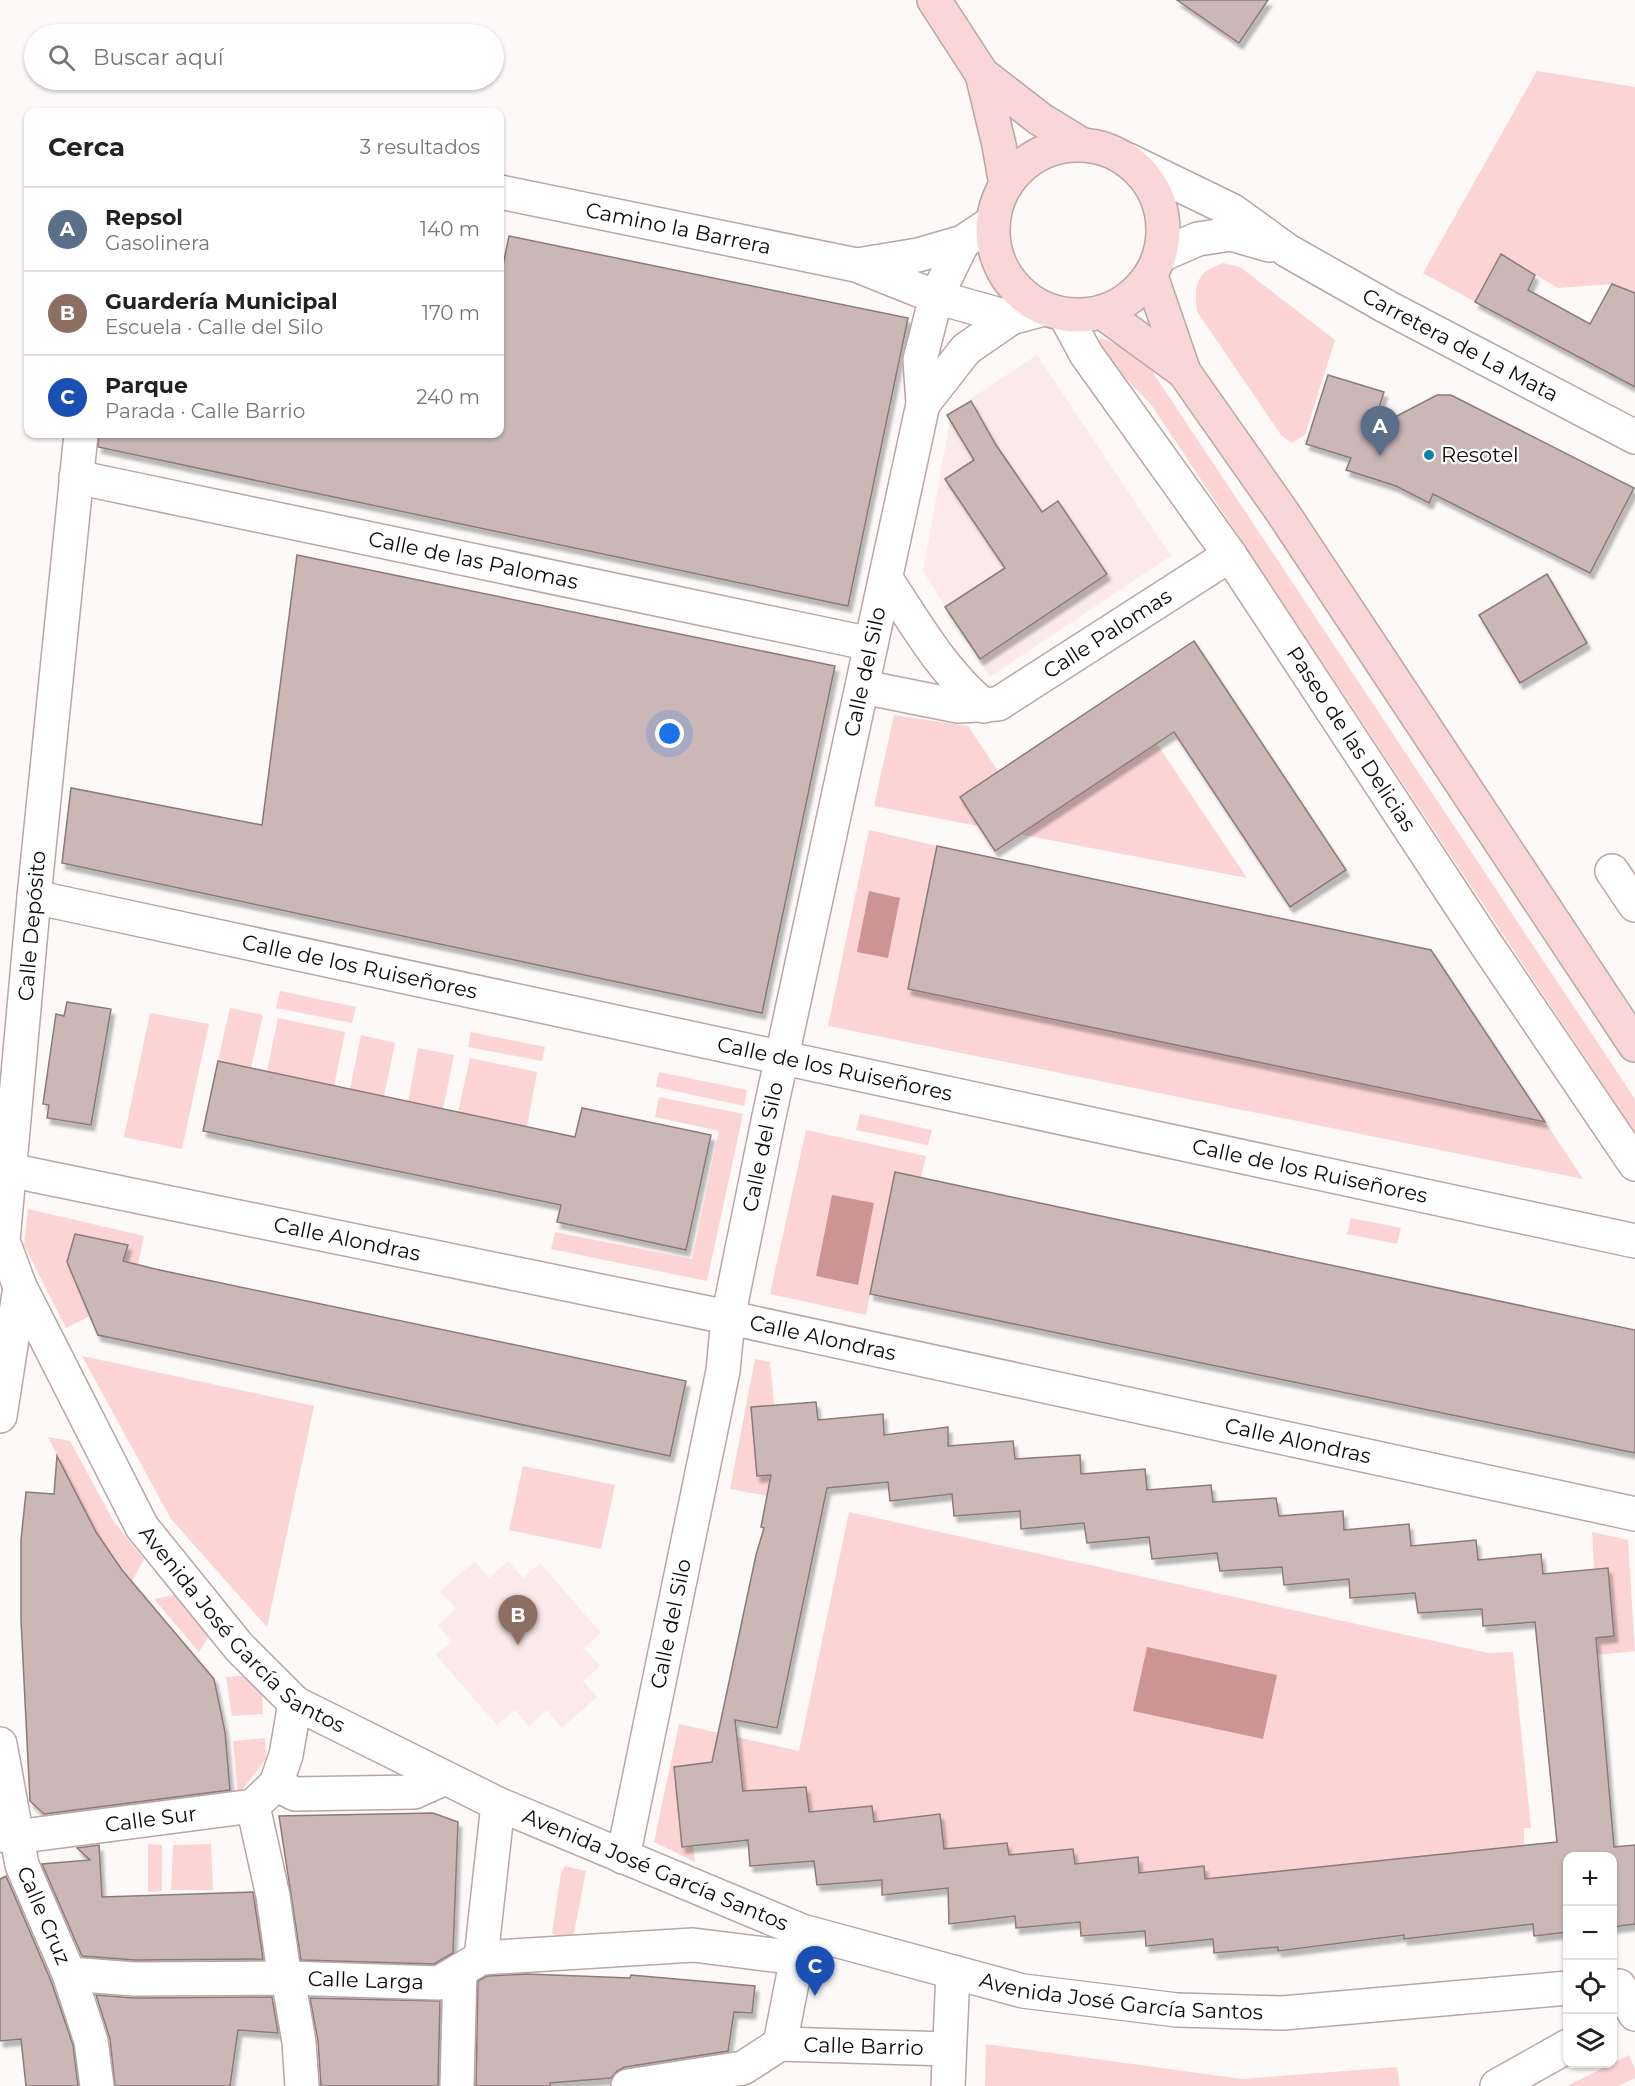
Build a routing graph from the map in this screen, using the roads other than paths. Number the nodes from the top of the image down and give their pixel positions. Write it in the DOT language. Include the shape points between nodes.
graph roads {
  1 [pos="934,0"];
  2 [pos="982,74"];
  3 [pos="1082,144"];
  4 [pos="1128,160"];
  5 [pos="1006,185"];
  6 [pos="504,193"];
  7 [pos="993,222"];
  8 [pos="963,242"];
  9 [pos="1288,251"];
  10 [pos="855,265"];
  11 [pos="1156,265"];
  12 [pos="936,297"];
  13 [pos="1055,312"];
  14 [pos="1102,312"];
  15 [pos="1011,318"];
  16 [pos="1184,372"];
  17 [pos="923,404"];
  18 [pos="1635,437"];
  19 [pos="81,438"];
  20 [pos="76,477"];
  21 [pos="1230,555"];
  22 [pos="886,579"];
  23 [pos="871,644"];
  24 [pos="863,687"];
  25 [pos="984,706"];
  26 [pos="1612,872"];
  27 [pos="34,897"];
  28 [pos="1635,905"];
  29 [pos="1635,1045"];
  30 [pos="783,1056"];
  31 [pos="1635,1164"];
  32 [pos="9,1170"];
  33 [pos="1635,1241"];
  34 [pos="20,1287"];
  35 [pos="728,1318"];
  36 [pos="0,1416"];
  37 [pos="1635,1514"];
  38 [pos="295,1703"];
  39 [pos="0,1744"];
  40 [pos="445,1778"];
  41 [pos="265,1795"];
  42 [pos="498,1804"];
  43 [pos="5,1839"];
  44 [pos="623,1857"];
  45 [pos="800,1945"];
  46 [pos="471,1965"];
  47 [pos="953,1972"];
  48 [pos="69,1974"];
  49 [pos="288,1978"];
  50 [pos="1563,1988"];
  51 [pos="1620,1988"];
  52 [pos="1635,2014"];
  53 [pos="780,2044"];
  54 [pos="948,2049"];
  55 [pos="1563,2049"];
  56 [pos="97,2086"];
  57 [pos="302,2086"];
  58 [pos="456,2086"];
  59 [pos="628,2086"];
  60 [pos="948,2086"];
  61 [pos="1497,2086"];
  1 -- 2 [label="main road"];
  2 -- 3 [label="main road" via="1040,119"];
  2 -- 5 [label="main road"];
  3 -- 4 [label="main road" via="1106,148"];
  3 -- 5 [label="main road" via="1052,148 1025,162"];
  4 -- 9 [label="street, Carretera de La Mata" via="1233,212"];
  4 -- 11 [label="main road" via="1147,178 1160,202 1164,228"];
  5 -- 7 [label="main road"];
  6 -- 10 [label="street, Camino la Barrera"];
  7 -- 8 [label="street"];
  7 -- 13 [label="main road" via="995,249 1005,274 1022,295"];
  8 -- 10 [label="street, Camino la Barrera" via="918,255"];
  8 -- 12 [label="street, Calle del Silo"];
  9 -- 11 [label="street, Carretera de La Mata" via="1231,234 1198,239"];
  9 -- 18 [label="street, Carretera de La Mata"];
  10 -- 12 [label="street, Camino la Barrera"];
  11 -- 14 [label="main road" via="1130,299"];
  11 -- 16 [label="main road"];
  12 -- 15 [label="street, Camino la Barrera"];
  12 -- 17 [label="street, Calle del Silo" via="920,360"];
  13 -- 14 [label="main road" via="1084,316"];
  13 -- 15 [label="street, Calle del Silo"];
  13 -- 21 [label="street, Paseo de las Delicias"];
  14 -- 16 [label="main road"];
  15 -- 17 [label="street, Calle del Silo" via="966,349"];
  16 -- 29 [label="main road" via="1283,513"];
  17 -- 22 [label="street, Calle del Silo"];
  19 -- 20 [label="street, Calle Depósito"];
  20 -- 23 [label="street, Calle de las Palomas"];
  20 -- 27 [label="street, Calle Depósito"];
  21 -- 25 [label="street, Calle Palomas" via="1015,694 998,704"];
  21 -- 31 [label="street, Paseo de las Delicias"];
  22 -- 23 [label="street, Calle del Silo"];
  22 -- 25 [label="street" via="945,668 960,687"];
  23 -- 24 [label="street, Calle del Silo"];
  24 -- 25 [label="street, Calle Palomas" via="958,706"];
  24 -- 30 [label="street, Calle del Silo"];
  26 -- 28 [label="street"];
  27 -- 30 [label="street, Calle de los Ruiseñores"];
  27 -- 32 [label="street, Calle Depósito"];
  30 -- 33 [label="street, Calle de los Ruiseñores"];
  30 -- 35 [label="street, Calle del Silo"];
  32 -- 34 [label="street, Calle Depósito" via="3,1241"];
  32 -- 35 [label="street, Calle Alondras"];
  34 -- 36 [label="street, Calle Depósito"];
  34 -- 38 [label="street, Avenida José García Santos" via="142,1527 240,1647"];
  35 -- 37 [label="street, Calle Alondras"];
  35 -- 44 [label="street, Calle del Silo" via="720,1383"];
  38 -- 40 [label="street, Avenida José García Santos"];
  38 -- 41 [label="street" via="286,1755"];
  39 -- 43 [label="street, Calle Cruz"];
  40 -- 41 [label="street, Calle Sur" via="414,1792"];
  40 -- 42 [label="street, Avenida José García Santos"];
  41 -- 43 [label="street, Calle Sur"];
  41 -- 49 [label="street" via="273,1896"];
  42 -- 44 [label="street, Avenida José García Santos"];
  42 -- 46 [label="street"];
  43 -- 48 [label="street, Calle Cruz" via="22,1865"];
  44 -- 45 [label="street, Avenida José García Santos"];
  45 -- 46 [label="street, Calle Larga" via="693,1946"];
  45 -- 47 [label="street, Avenida José García Santos"];
  45 -- 53 [label="street, Calle Barrio"];
  46 -- 49 [label="street, Calle Larga" via="439,1983"];
  46 -- 58 [label="street"];
  47 -- 50 [label="street, Avenida José García Santos" via="1023,1991 1177,2010 1272,2013"];
  47 -- 54 [label="street"];
  48 -- 49 [label="street, Calle Larga" via="134,1979"];
  48 -- 56 [label="street, Calle Cruz" via="91,2041"];
  49 -- 57 [label="street"];
  51 -- 52 [label="street"];
  53 -- 54 [label="street, Calle Barrio"];
  53 -- 59 [label="street, Calle Barrio" via="743,2068"];
  54 -- 60 [label="street"];
  55 -- 61 [label="street"];
}
